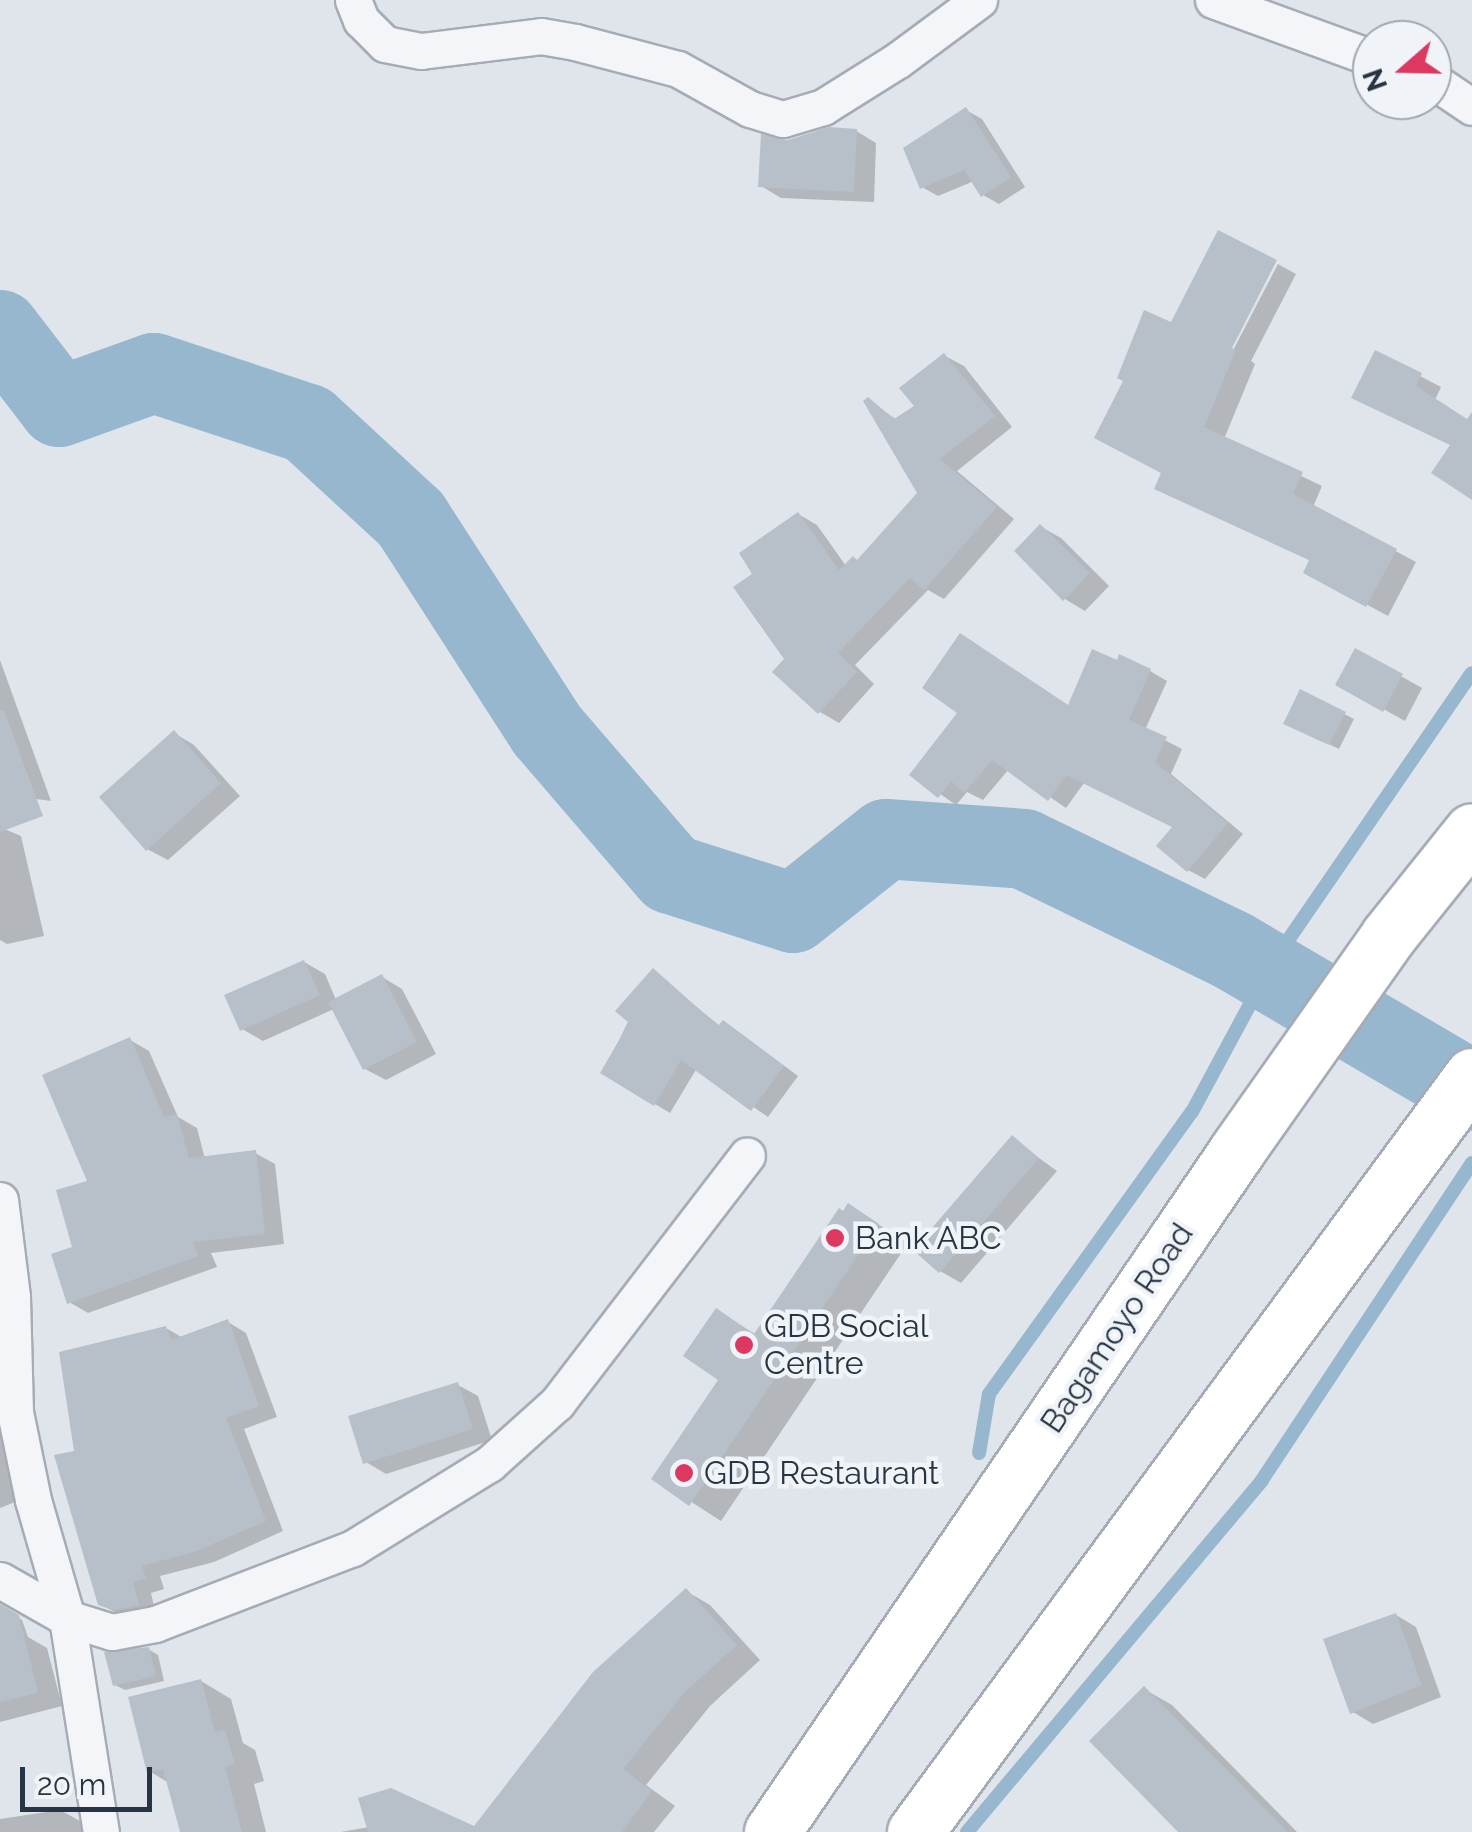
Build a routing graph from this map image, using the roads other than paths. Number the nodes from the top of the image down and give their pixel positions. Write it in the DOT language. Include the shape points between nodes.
graph roads {
  1 [pos="353,0"];
  2 [pos="979,0"];
  3 [pos="1214,0"];
  4 [pos="1352,51"];
  5 [pos="1472,831"];
  6 [pos="1472,1076"];
  7 [pos="746,1156"];
  8 [pos="0,1200"];
  9 [pos="0,1580"];
  10 [pos="67,1618"];
  11 [pos="101,1832"];
  12 [pos="772,1832"];
  13 [pos="916,1832"];
  1 -- 2 [label="street" via="361,20 385,44 420,51 541,36 576,42 678,69 750,109 783,118 823,107"];
  3 -- 4 [label="street"];
  5 -- 12 [label="highway, Bagamoyo Road" via="1388,936 1238,1150"];
  6 -- 13 [label="highway"];
  7 -- 10 [label="street" via="557,1403 489,1464 353,1548 155,1624 112,1632"];
  8 -- 10 [label="street" via="12,1297 15,1412"];
  9 -- 10 [label="street"];
  10 -- 11 [label="street"];
}
